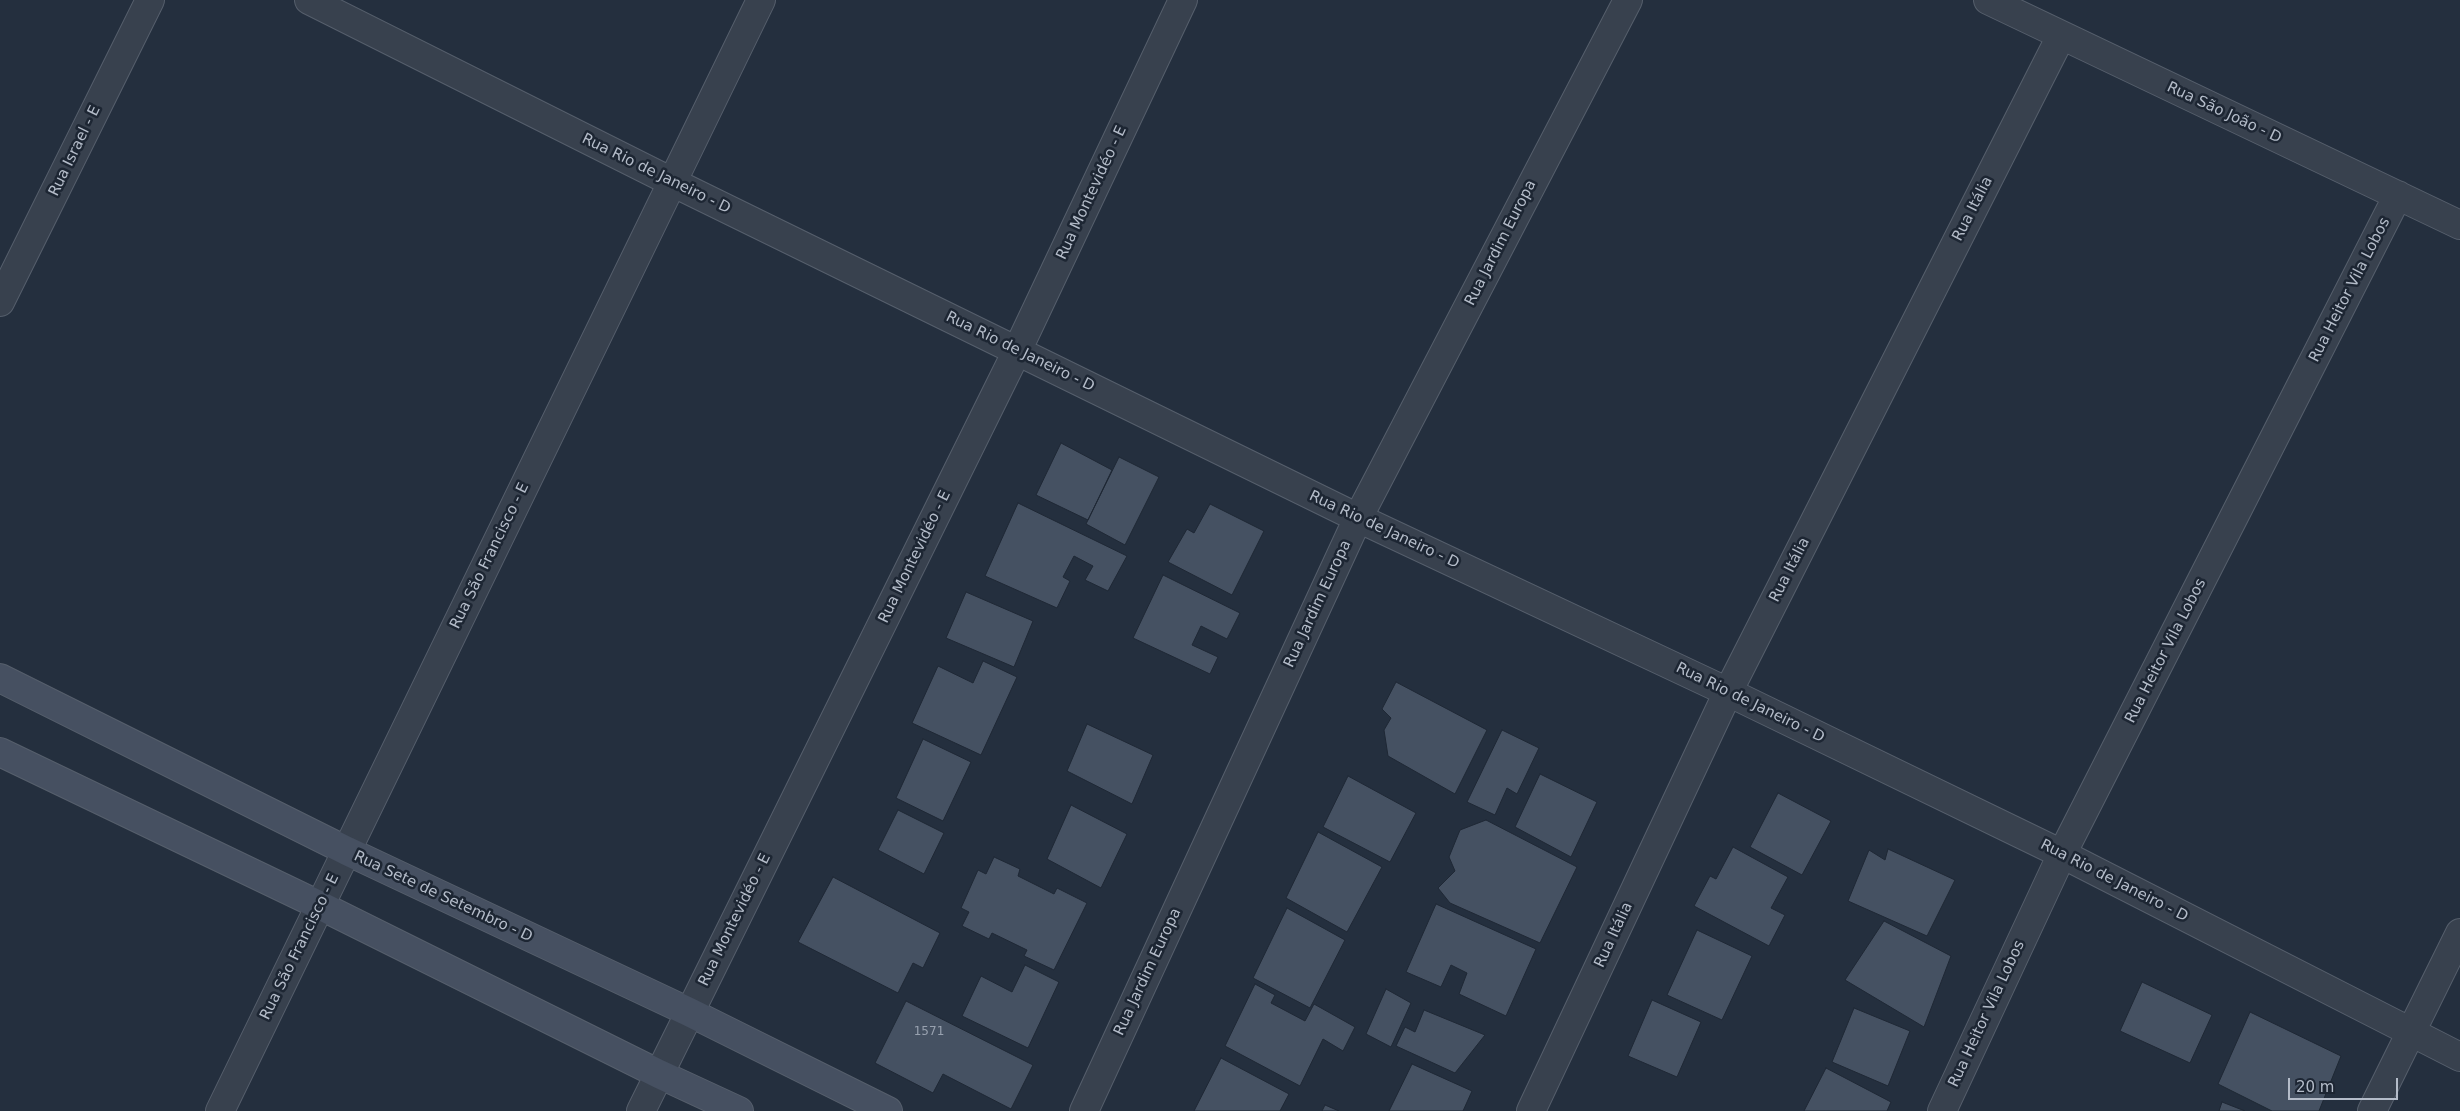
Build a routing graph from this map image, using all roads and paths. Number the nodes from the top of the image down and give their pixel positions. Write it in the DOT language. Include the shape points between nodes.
graph roads {
  1 [pos="150,0"];
  2 [pos="309,0"];
  3 [pos="761,0"];
  4 [pos="1183,0"];
  5 [pos="1628,0"];
  6 [pos="1988,0"];
  7 [pos="2061,36"];
  8 [pos="672,182"];
  9 [pos="2398,194"];
  10 [pos="2460,225"];
  11 [pos="0,302"];
  12 [pos="1017,351"];
  13 [pos="1358,518"];
  14 [pos="0,678"];
  15 [pos="1728,692"];
  16 [pos="0,752"];
  17 [pos="346,852"];
  18 [pos="2062,854"];
  19 [pos="321,906"];
  20 [pos="2460,933"];
  21 [pos="688,1012"];
  22 [pos="2410,1033"];
  23 [pos="2460,1057"];
  24 [pos="659,1074"];
  25 [pos="220,1111"];
  26 [pos="641,1111"];
  27 [pos="739,1111"];
  28 [pos="888,1111"];
  29 [pos="1084,1111"];
  30 [pos="1531,1111"];
  31 [pos="1942,1111"];
  32 [pos="2372,1111"];
  1 -- 11 [label="street, Rua Israel - E"];
  2 -- 8 [label="street, Rua Rio de Janeiro - D"];
  3 -- 8 [label="street, Rua São Francisco - E"];
  4 -- 12 [label="street, Rua Montevidéo - E"];
  5 -- 13 [label="street, Rua Jardim Europa"];
  6 -- 7 [label="street, Rua São João - D"];
  7 -- 9 [label="street, Rua São João - D"];
  7 -- 15 [label="street, Rua Itália"];
  8 -- 12 [label="street, Rua Rio de Janeiro - D"];
  8 -- 17 [label="street, Rua São Francisco - E"];
  9 -- 10 [label="street, Rua São João - D"];
  9 -- 18 [label="street, Rua Heitor Vila Lobos"];
  12 -- 13 [label="street, Rua Rio de Janeiro - D"];
  12 -- 21 [label="street, Rua Montevidéo - E"];
  13 -- 15 [label="street, Rua Rio de Janeiro - D"];
  13 -- 29 [label="street, Rua Jardim Europa"];
  14 -- 17 [label="street, Rua Sete de Setembro - D"];
  15 -- 18 [label="street, Rua Rio de Janeiro - D"];
  15 -- 30 [label="street, Rua Itália"];
  16 -- 19 [label="street"];
  17 -- 19 [label="street, Rua São Francisco - E"];
  17 -- 21 [label="street, Rua Sete de Setembro - D"];
  18 -- 22 [label="street, Rua Rio de Janeiro - D"];
  18 -- 31 [label="street, Rua Heitor Vila Lobos"];
  19 -- 24 [label="street"];
  19 -- 25 [label="street, Rua São Francisco - E"];
  20 -- 22 [label="street"];
  21 -- 24 [label="street, Rua Montevidéo - E"];
  21 -- 28 [label="street, Rua Sete de Setembro - D"];
  22 -- 23 [label="street, Rua Rio de Janeiro - D"];
  22 -- 32 [label="street"];
  24 -- 26 [label="street, Rua Montevidéo - E"];
  24 -- 27 [label="street"];
}
